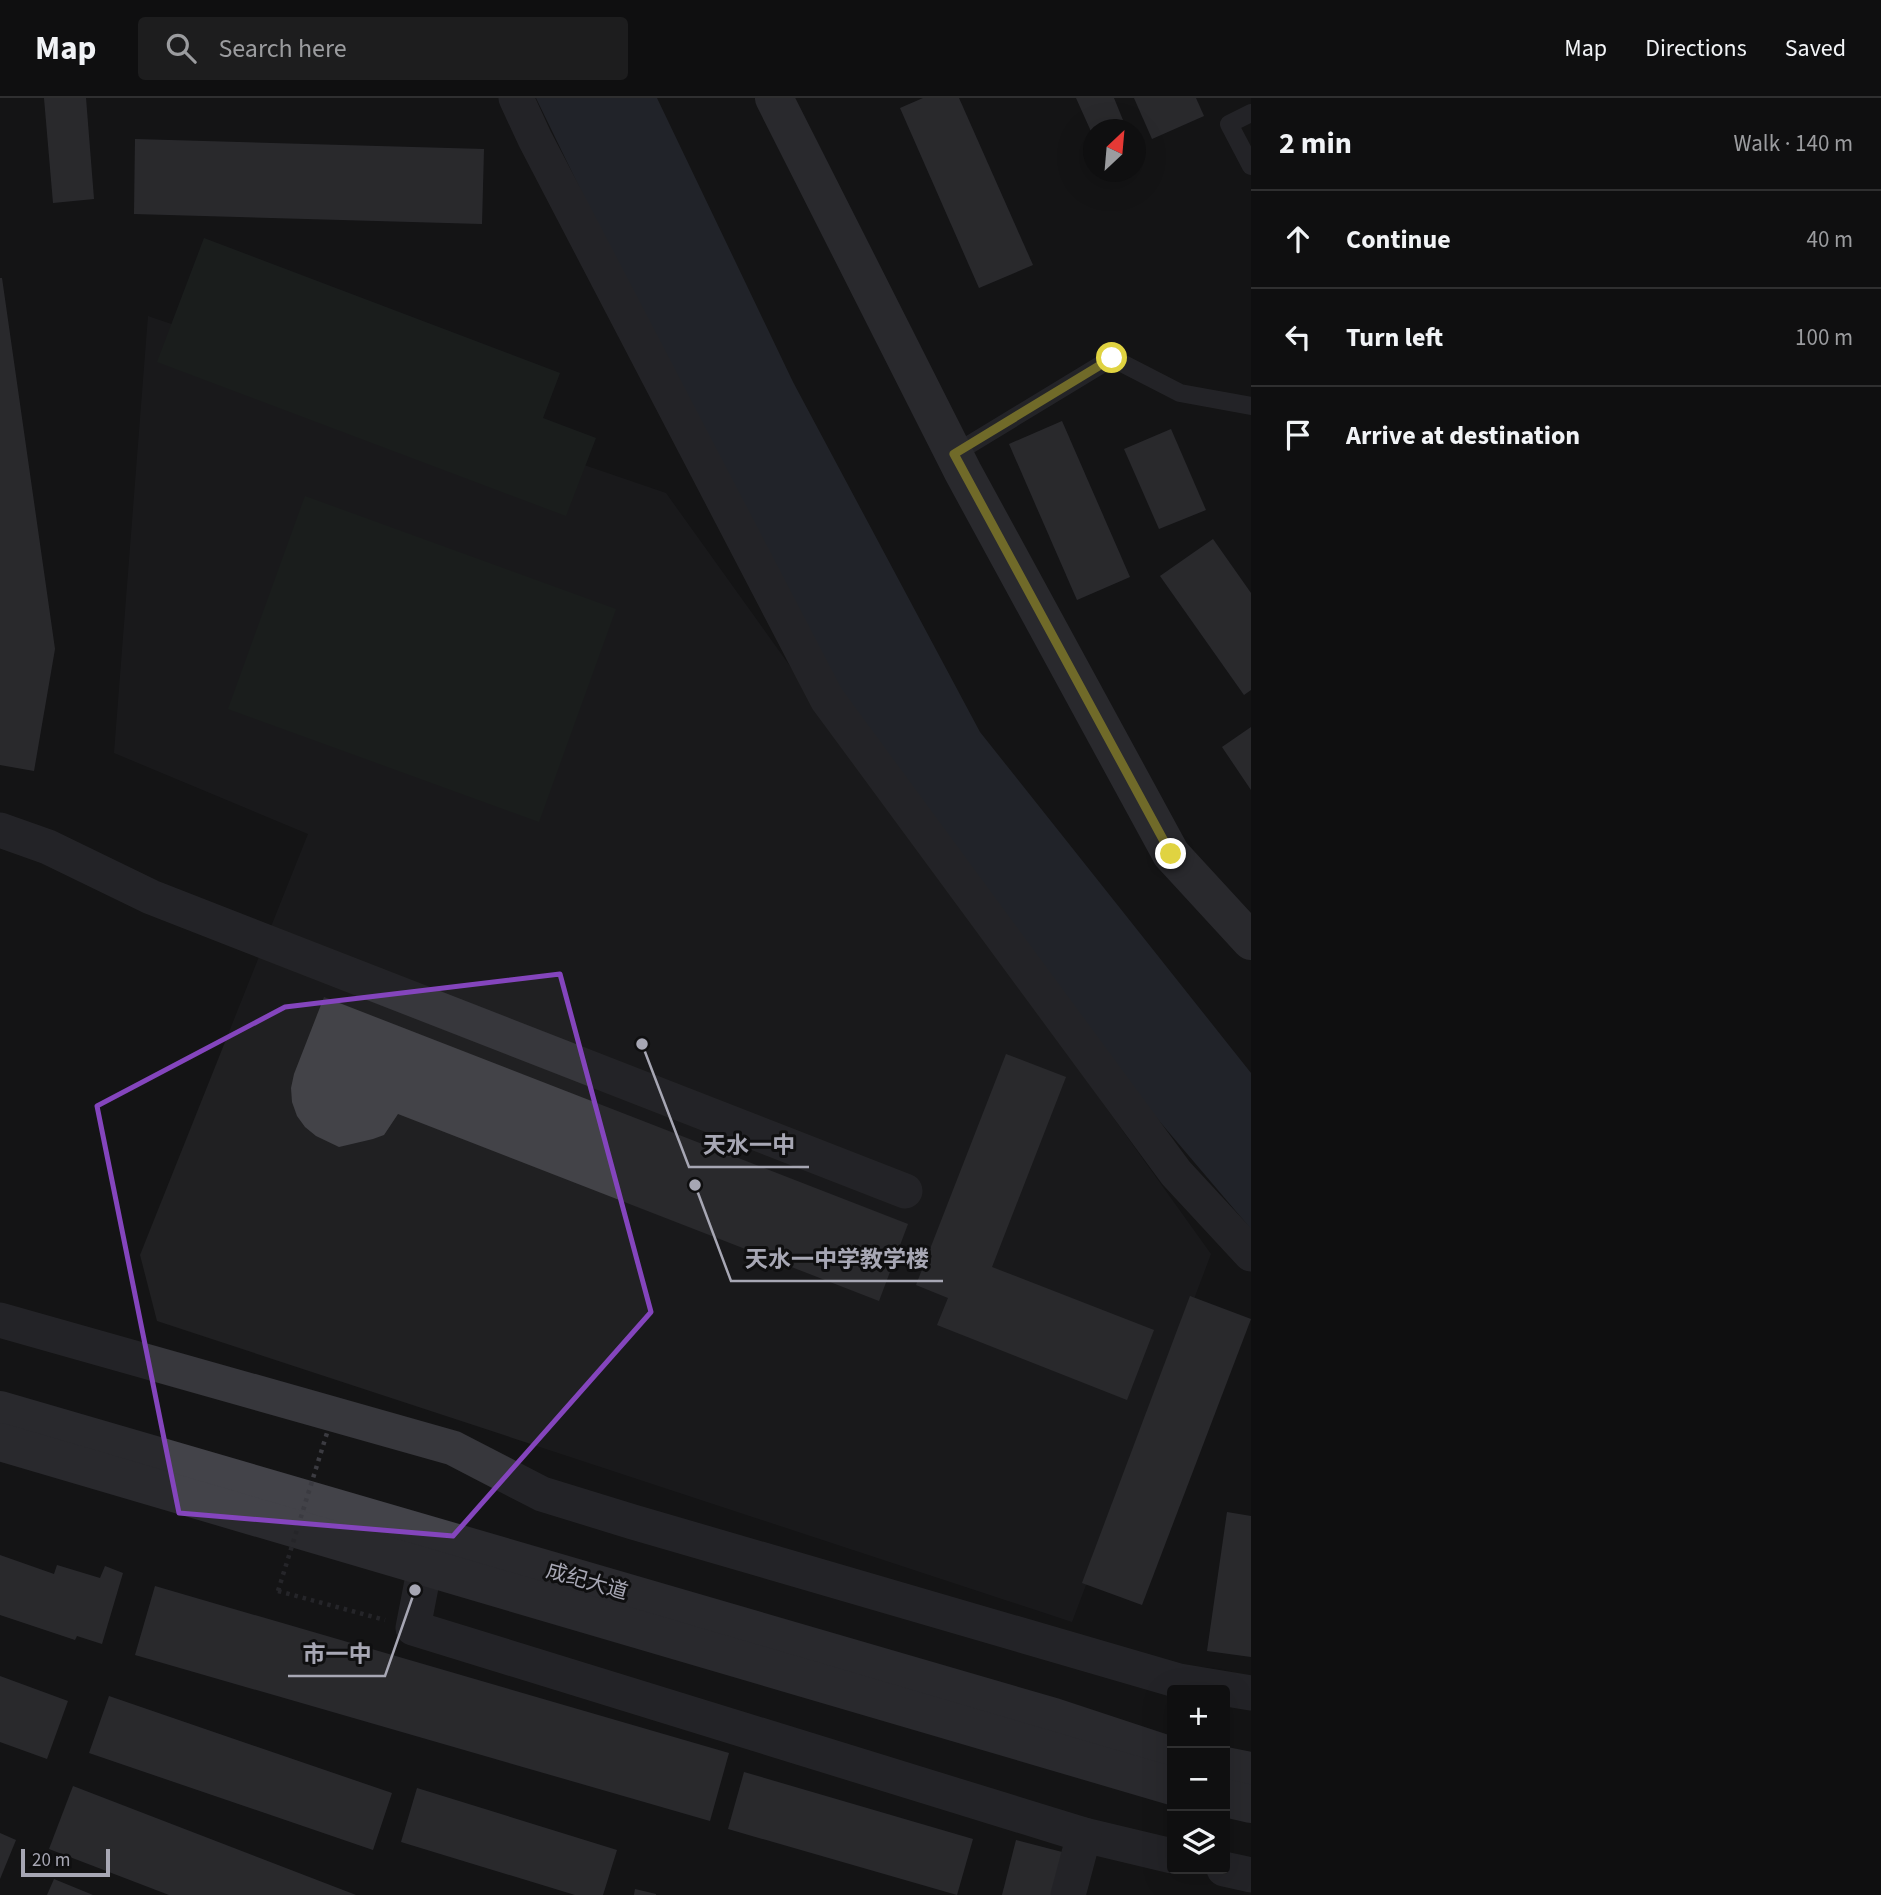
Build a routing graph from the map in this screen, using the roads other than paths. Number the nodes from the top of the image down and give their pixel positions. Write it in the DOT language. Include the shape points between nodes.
graph roads {
  1 [pos="516,98"];
  2 [pos="775,98"];
  3 [pos="1251,113"];
  4 [pos="1251,166"];
  5 [pos="1251,406"];
  6 [pos="954,454"];
  7 [pos="0,831"];
  8 [pos="1251,941"];
  9 [pos="905,1191"];
  10 [pos="1251,1254"];
  11 [pos="0,1320"];
  12 [pos="0,1410"];
  13 [pos="0,1442"];
  14 [pos="425,1566"];
  15 [pos="1251,1693"];
  16 [pos="1167,1754"];
  17 [pos="1230,1767"];
  18 [pos="1251,1771"];
  19 [pos="1167,1785"];
  20 [pos="1230,1799"];
  21 [pos="1251,1804"];
  22 [pos="1084,1835"];
  23 [pos="1167,1855"];
  24 [pos="1230,1870"];
  25 [pos="1251,1875"];
  26 [pos="1068,1895"];
  1 -- 10 [label="street" via="827,699 1176,1173"];
  2 -- 6 [label="main road"];
  3 -- 4 [label="lane" via="1229,124"];
  5 -- 6 [label="lane" via="1180,393 1112,358"];
  6 -- 8 [label="main road" via="1171,854"];
  7 -- 9 [label="street" via="48,847 151,897"];
  11 -- 15 [label="street" via="453,1448 542,1494 633,1522 1179,1681"];
  12 -- 16 [label="main road, 成纪大道" via="1054,1717"];
  13 -- 14 [label="main road, 成纪大道"];
  14 -- 19 [label="main road, 成纪大道"];
  14 -- 22 [label="street" via="412,1628"];
  17 -- 18 [label="main road"];
  20 -- 21 [label="main road"];
  22 -- 23 [label="street"];
  22 -- 26 [label="street"];
  24 -- 25 [label="street"];
}
